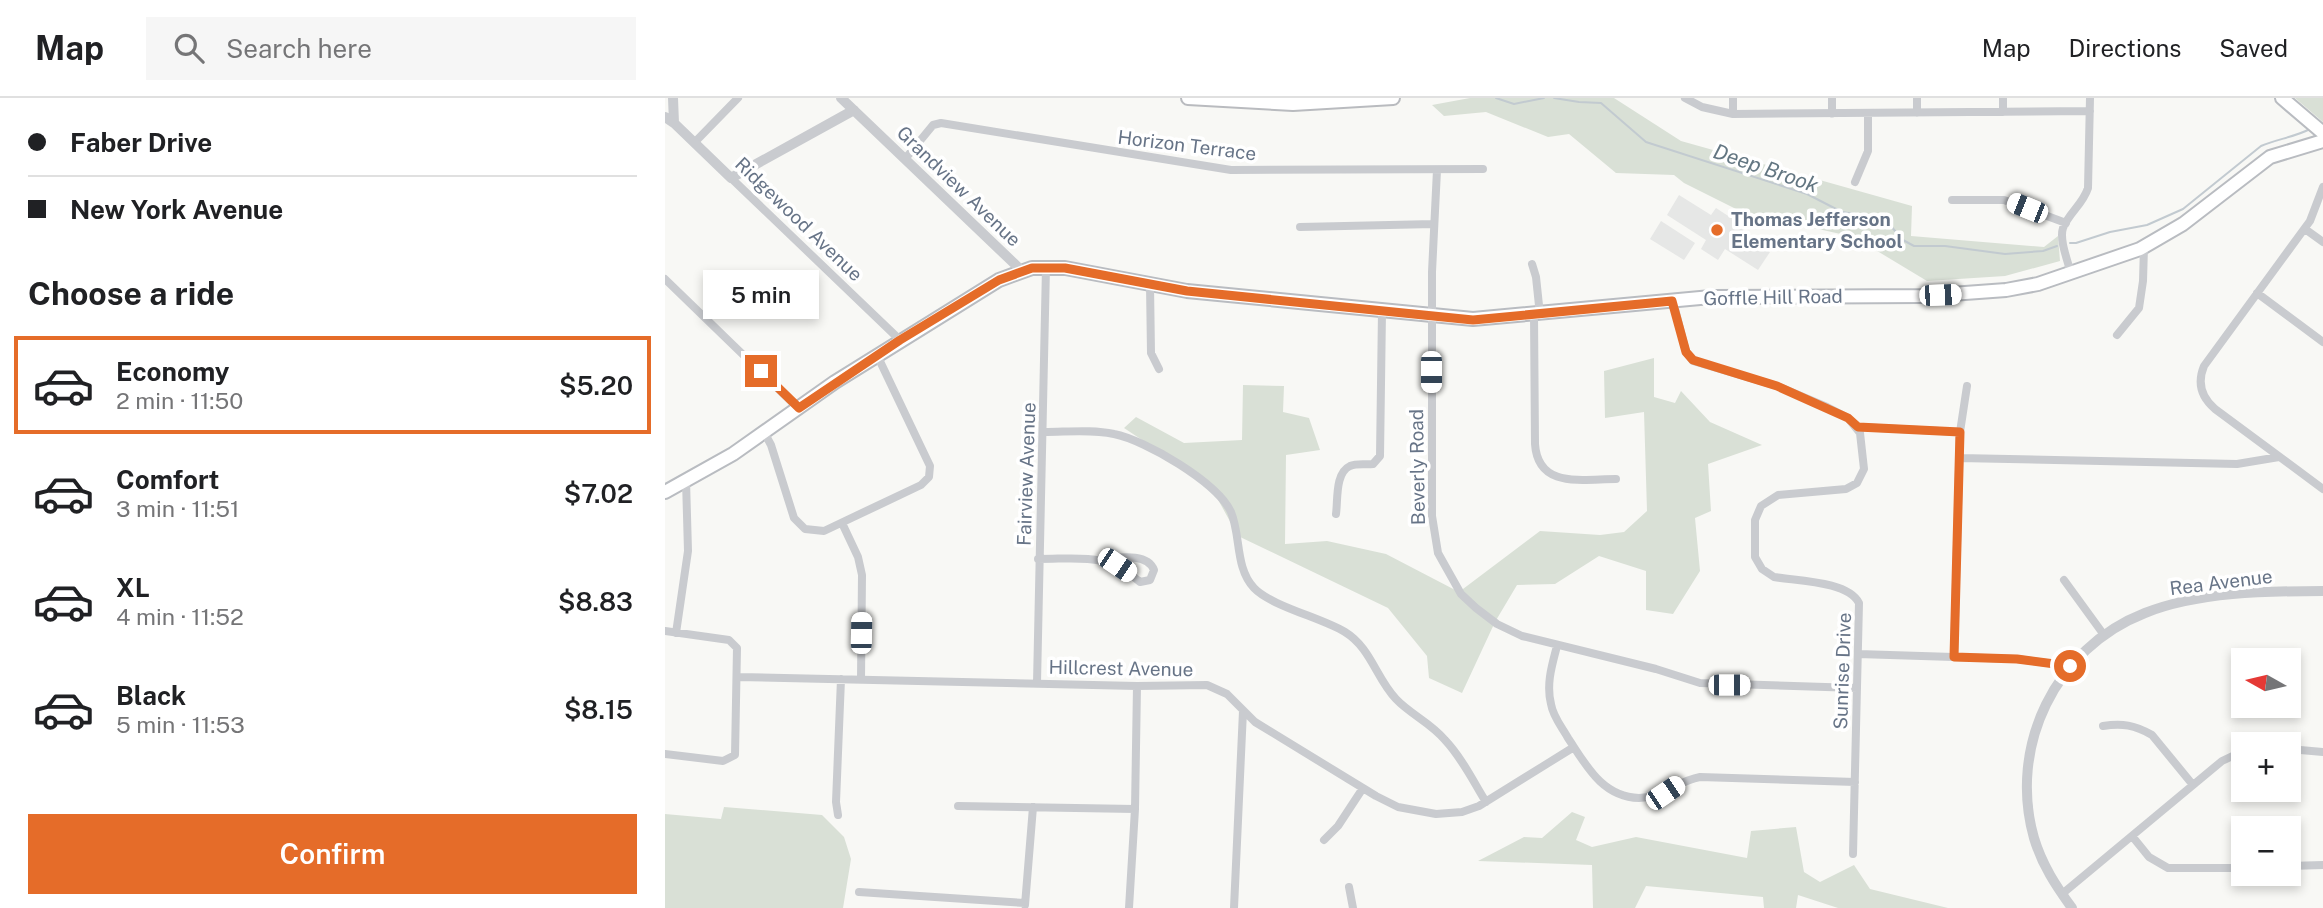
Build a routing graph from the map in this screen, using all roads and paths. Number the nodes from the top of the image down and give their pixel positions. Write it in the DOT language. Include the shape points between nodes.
graph roads {
  1 [pos="673,98"];
  2 [pos="738,98"];
  3 [pos="841,98"];
  4 [pos="1188,98"];
  5 [pos="1393,98"];
  6 [pos="1685,98"];
  7 [pos="1733,98"];
  8 [pos="1832,98"];
  9 [pos="1917,98"];
  10 [pos="2003,98"];
  11 [pos="2090,98"];
  12 [pos="2282,98"];
  13 [pos="854,110"];
  14 [pos="2090,111"];
  15 [pos="1917,113"];
  16 [pos="2003,113"];
  17 [pos="1733,114"];
  18 [pos="1832,114"];
  19 [pos="1868,114"];
  20 [pos="670,120"];
  21 [pos="2318,131"];
  22 [pos="695,142"];
  23 [pos="905,159"];
  24 [pos="1483,169"];
  25 [pos="1437,170"];
  26 [pos="731,178"];
  27 [pos="1855,182"];
  28 [pos="2323,187"];
  29 [pos="1952,201"];
  30 [pos="2066,223"];
  31 [pos="1434,224"];
  32 [pos="1300,227"];
  33 [pos="2305,229"];
  34 [pos="2323,242"];
  35 [pos="2144,247"];
  36 [pos="1532,264"];
  37 [pos="1047,267"];
  38 [pos="1021,270"];
  39 [pos="2071,274"];
  40 [pos="665,279"];
  41 [pos="1150,285"];
  42 [pos="2257,293"];
  43 [pos="1672,301"];
  44 [pos="1382,311"];
  45 [pos="1537,315"];
  46 [pos="1432,316"];
  47 [pos="2117,335"];
  48 [pos="900,340"];
  49 [pos="2323,342"];
  50 [pos="877,355"];
  51 [pos="1159,369"];
  52 [pos="1967,386"];
  53 [pos="799,408"];
  54 [pos="1858,427"];
  55 [pos="764,432"];
  56 [pos="1044,432"];
  57 [pos="1960,432"];
  58 [pos="2279,457"];
  59 [pos="1959,458"];
  60 [pos="1616,479"];
  61 [pos="687,481"];
  62 [pos="2323,489"];
  63 [pos="665,492"];
  64 [pos="1336,513"];
  65 [pos="842,523"];
  66 [pos="1038,559"];
  67 [pos="1101,559"];
  68 [pos="2064,580"];
  69 [pos="2323,591"];
  70 [pos="665,631"];
  71 [pos="676,632"];
  72 [pos="2104,635"];
  73 [pos="1557,646"];
  74 [pos="1858,654"];
  75 [pos="1954,657"];
  76 [pos="2070,666"];
  77 [pos="737,677"];
  78 [pos="841,679"];
  79 [pos="861,679"];
  80 [pos="1037,683"];
  81 [pos="1137,686"];
  82 [pos="1857,688"];
  83 [pos="1243,711"];
  84 [pos="2103,726"];
  85 [pos="1574,747"];
  86 [pos="2301,750"];
  87 [pos="2323,752"];
  88 [pos="665,754"];
  89 [pos="2231,757"];
  90 [pos="1855,782"];
  91 [pos="2193,785"];
  92 [pos="1363,788"];
  93 [pos="1486,802"];
  94 [pos="958,806"];
  95 [pos="1033,807"];
  96 [pos="1135,809"];
  97 [pos="838,815"];
  98 [pos="2132,836"];
  99 [pos="1324,840"];
  100 [pos="1853,855"];
  101 [pos="2323,865"];
  102 [pos="2301,866"];
  103 [pos="2231,867"];
  104 [pos="1349,887"];
  105 [pos="859,892"];
  106 [pos="2062,894"];
  107 [pos="940,896"];
  108 [pos="1025,905"];
  109 [pos="938,908"];
  110 [pos="1129,908"];
  111 [pos="1234,908"];
  112 [pos="1353,908"];
  113 [pos="2072,908"];
  1 -- 20 [label="street"];
  2 -- 22 [label="street"];
  3 -- 13 [label="street, Grandview Avenue"];
  4 -- 5 [label="main road" via="1281,104"];
  6 -- 17 [label="street"];
  7 -- 17 [label="street"];
  8 -- 18 [label="street"];
  9 -- 15 [label="street"];
  10 -- 16 [label="street"];
  11 -- 14 [label="street"];
  12 -- 21 [label="main road"];
  13 -- 23 [label="street, Grandview Avenue"];
  13 -- 26 [label="street"];
  14 -- 16 [label="street"];
  14 -- 30 [label="street" via="2088,188"];
  15 -- 16 [label="street"];
  15 -- 19 [label="street"];
  17 -- 18 [label="street"];
  18 -- 19 [label="street"];
  19 -- 27 [label="street" via="1868,151"];
  20 -- 22 [label="street, Ridgewood Avenue"];
  21 -- 35 [label="main road, Goffle Hill Road" via="2270,157"];
  22 -- 26 [label="street, Ridgewood Avenue"];
  23 -- 25 [label="street, Horizon Terrace" via="933,125 941,123 1231,170"];
  23 -- 38 [label="street, Grandview Avenue"];
  24 -- 25 [label="street, Horizon Terrace"];
  25 -- 31 [label="street, Beverly Road"];
  26 -- 48 [label="street, Ridgewood Avenue"];
  28 -- 33 [label="street"];
  29 -- 30 [label="street" via="2004,200"];
  30 -- 39 [label="street" via="2062,238"];
  31 -- 32 [label="street"];
  31 -- 46 [label="street, Beverly Road"];
  33 -- 34 [label="street"];
  33 -- 42 [label="street"];
  35 -- 39 [label="main road, Goffle Hill Road"];
  35 -- 47 [label="street" via="2139,308"];
  36 -- 45 [label="street"];
  37 -- 38 [label="main road, Goffle Hill Road"];
  37 -- 41 [label="main road, Goffle Hill Road"];
  37 -- 56 [label="street, Fairview Avenue"];
  38 -- 48 [label="main road, Goffle Hill Road"];
  39 -- 43 [label="main road, Goffle Hill Road" via="2028,287 1955,295"];
  40 -- 53 [label="street"];
  41 -- 44 [label="main road, Goffle Hill Road"];
  41 -- 51 [label="street" via="1151,353"];
  42 -- 49 [label="street"];
  42 -- 58 [label="street" via="2204,366 2200,386 2214,409"];
  43 -- 45 [label="main road, Goffle Hill Road"];
  43 -- 54 [label="street" via="1686,352 1693,360 1777,386 1848,418"];
  44 -- 46 [label="main road, Goffle Hill Road"];
  44 -- 64 [label="street" via="1380,456 1373,464 1354,464 1344,470"];
  45 -- 46 [label="main road, Goffle Hill Road" via="1473,320"];
  45 -- 60 [label="street" via="1535,444 1539,463 1560,478"];
  46 -- 73 [label="street, Beverly Road" via="1432,516 1438,553 1454,584 1476,608 1509,631"];
  48 -- 50 [label="main road, Goffle Hill Road"];
  50 -- 53 [label="main road, Goffle Hill Road"];
  50 -- 65 [label="street" via="930,472 921,485"];
  52 -- 57 [label="street"];
  53 -- 55 [label="main road, Goffle Hill Road"];
  54 -- 57 [label="street"];
  54 -- 74 [label="street, Sunrise Drive" via="1864,469 1857,483 1846,489 1772,498 1758,511 1754,527 1755,558 1768,574 1842,588 1857,598"];
  55 -- 61 [label="main road, Goffle Hill Road"];
  55 -- 65 [label="street" via="796,522 818,532"];
  56 -- 66 [label="street, Fairview Avenue"];
  56 -- 93 [label="street" via="1105,432 1126,437 1210,486 1232,515 1243,569 1252,587 1355,640 1394,697 1451,746"];
  57 -- 59 [label="street"];
  58 -- 59 [label="street" via="2237,464"];
  58 -- 62 [label="street"];
  59 -- 75 [label="street"];
  61 -- 63 [label="main road, Goffle Hill Road"];
  61 -- 71 [label="street" via="688,551"];
  65 -- 79 [label="street" via="862,575"];
  66 -- 67 [label="street"];
  66 -- 80 [label="street, Fairview Avenue"];
  67 -- 67 [label="street" via="1140,582 1150,580 1154,569 1148,561 1138,559"];
  68 -- 72 [label="street"];
  69 -- 72 [label="street, Rea Avenue" via="2187,601 2145,613"];
  70 -- 71 [label="street"];
  71 -- 77 [label="street" via="733,642"];
  72 -- 76 [label="street, Rea Avenue"];
  73 -- 82 [label="street, Beverly Road" via="1700,683"];
  73 -- 85 [label="street" via="1549,678 1551,705"];
  74 -- 75 [label="street"];
  74 -- 82 [label="street, Sunrise Drive"];
  75 -- 76 [label="street"];
  76 -- 106 [label="street, Rea Avenue" via="2036,726 2027,776 2034,837 2047,872"];
  77 -- 78 [label="street, Hillcrest Avenue"];
  77 -- 88 [label="street" via="732,758 723,761"];
  78 -- 79 [label="street, Hillcrest Avenue"];
  78 -- 97 [label="street"];
  79 -- 80 [label="street, Hillcrest Avenue"];
  80 -- 81 [label="street, Hillcrest Avenue"];
  81 -- 83 [label="street, Hillcrest Avenue" via="1207,685 1227,694"];
  81 -- 96 [label="street"];
  82 -- 90 [label="street, Sunrise Drive"];
  83 -- 92 [label="street, Hillcrest Avenue"];
  83 -- 111 [label="street"];
  84 -- 91 [label="street" via="2119,724 2152,735"];
  85 -- 90 [label="street" via="1604,785 1638,798 1658,796 1700,777"];
  85 -- 93 [label="street, Hillcrest Avenue"];
  86 -- 87 [label="street"];
  89 -- 91 [label="street"];
  90 -- 100 [label="street, Sunrise Drive"];
  91 -- 98 [label="street"];
  92 -- 93 [label="street, Hillcrest Avenue" via="1390,804 1436,814 1462,812"];
  92 -- 99 [label="street"];
  94 -- 95 [label="street"];
  95 -- 96 [label="street"];
  95 -- 108 [label="street"];
  96 -- 110 [label="street"];
  98 -- 103 [label="street" via="2149,857 2168,868"];
  98 -- 106 [label="street"];
  101 -- 102 [label="street"];
  104 -- 112 [label="street"];
  105 -- 107 [label="street"];
  106 -- 113 [label="street, Rea Avenue"];
  107 -- 108 [label="street"];
  107 -- 109 [label="street"];
}
